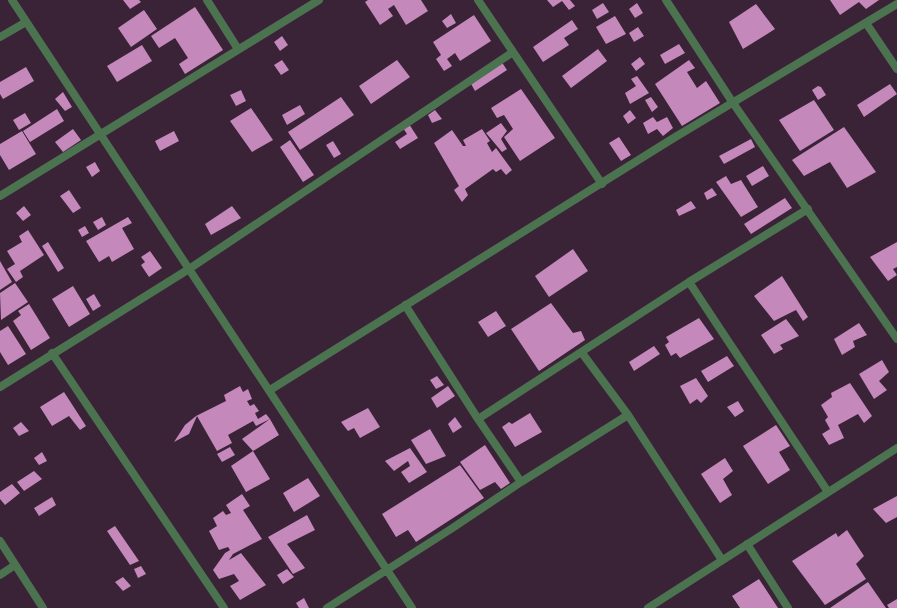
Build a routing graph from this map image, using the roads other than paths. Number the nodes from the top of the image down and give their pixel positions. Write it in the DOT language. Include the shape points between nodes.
graph roads {
  1 [pos="12,0"];
  2 [pos="207,0"];
  3 [pos="319,0"];
  4 [pos="478,0"];
  5 [pos="666,0"];
  6 [pos="897,4"];
  7 [pos="26,22"];
  8 [pos="866,23"];
  9 [pos="0,37"];
  10 [pos="238,49"];
  11 [pos="513,52"];
  12 [pos="897,69"];
  13 [pos="733,103"];
  14 [pos="101,134"];
  15 [pos="602,184"];
  16 [pos="0,196"];
  17 [pos="808,209"];
  18 [pos="189,269"];
  19 [pos="689,282"];
  20 [pos="404,306"];
  21 [pos="897,339"];
  22 [pos="52,353"];
  23 [pos="582,353"];
  24 [pos="0,387"];
  25 [pos="270,390"];
  26 [pos="628,415"];
  27 [pos="478,420"];
  28 [pos="897,448"];
  29 [pos="521,482"];
  30 [pos="828,492"];
  31 [pos="0,541"];
  32 [pos="748,544"];
  33 [pos="722,560"];
  34 [pos="15,564"];
  35 [pos="386,569"];
  36 [pos="0,575"];
  37 [pos="43,608"];
  38 [pos="224,608"];
  39 [pos="327,608"];
  40 [pos="412,608"];
  41 [pos="648,608"];
  42 [pos="788,608"];
  1 -- 7 [label="street"];
  2 -- 10 [label="street"];
  3 -- 10 [label="street"];
  4 -- 11 [label="street"];
  5 -- 13 [label="street"];
  6 -- 8 [label="street"];
  7 -- 9 [label="street"];
  7 -- 14 [label="street"];
  8 -- 12 [label="street"];
  8 -- 13 [label="street"];
  10 -- 14 [label="street"];
  11 -- 15 [label="street"];
  11 -- 18 [label="street"];
  13 -- 15 [label="street"];
  13 -- 17 [label="street"];
  14 -- 16 [label="street"];
  14 -- 18 [label="street"];
  15 -- 20 [label="street"];
  17 -- 19 [label="street"];
  17 -- 21 [label="street"];
  18 -- 22 [label="street"];
  18 -- 25 [label="street"];
  19 -- 23 [label="street"];
  19 -- 30 [label="street"];
  20 -- 25 [label="street"];
  20 -- 27 [label="street"];
  22 -- 24 [label="street"];
  22 -- 38 [label="street"];
  23 -- 26 [label="street"];
  23 -- 27 [label="street"];
  25 -- 35 [label="street"];
  26 -- 29 [label="street"];
  26 -- 33 [label="street"];
  27 -- 29 [label="street"];
  28 -- 30 [label="street"];
  29 -- 35 [label="street"];
  30 -- 32 [label="street"];
  31 -- 34 [label="street"];
  32 -- 33 [label="street"];
  32 -- 42 [label="street"];
  33 -- 41 [label="street"];
  34 -- 36 [label="street"];
  34 -- 37 [label="street"];
  35 -- 39 [label="street"];
  35 -- 40 [label="street"];
}
